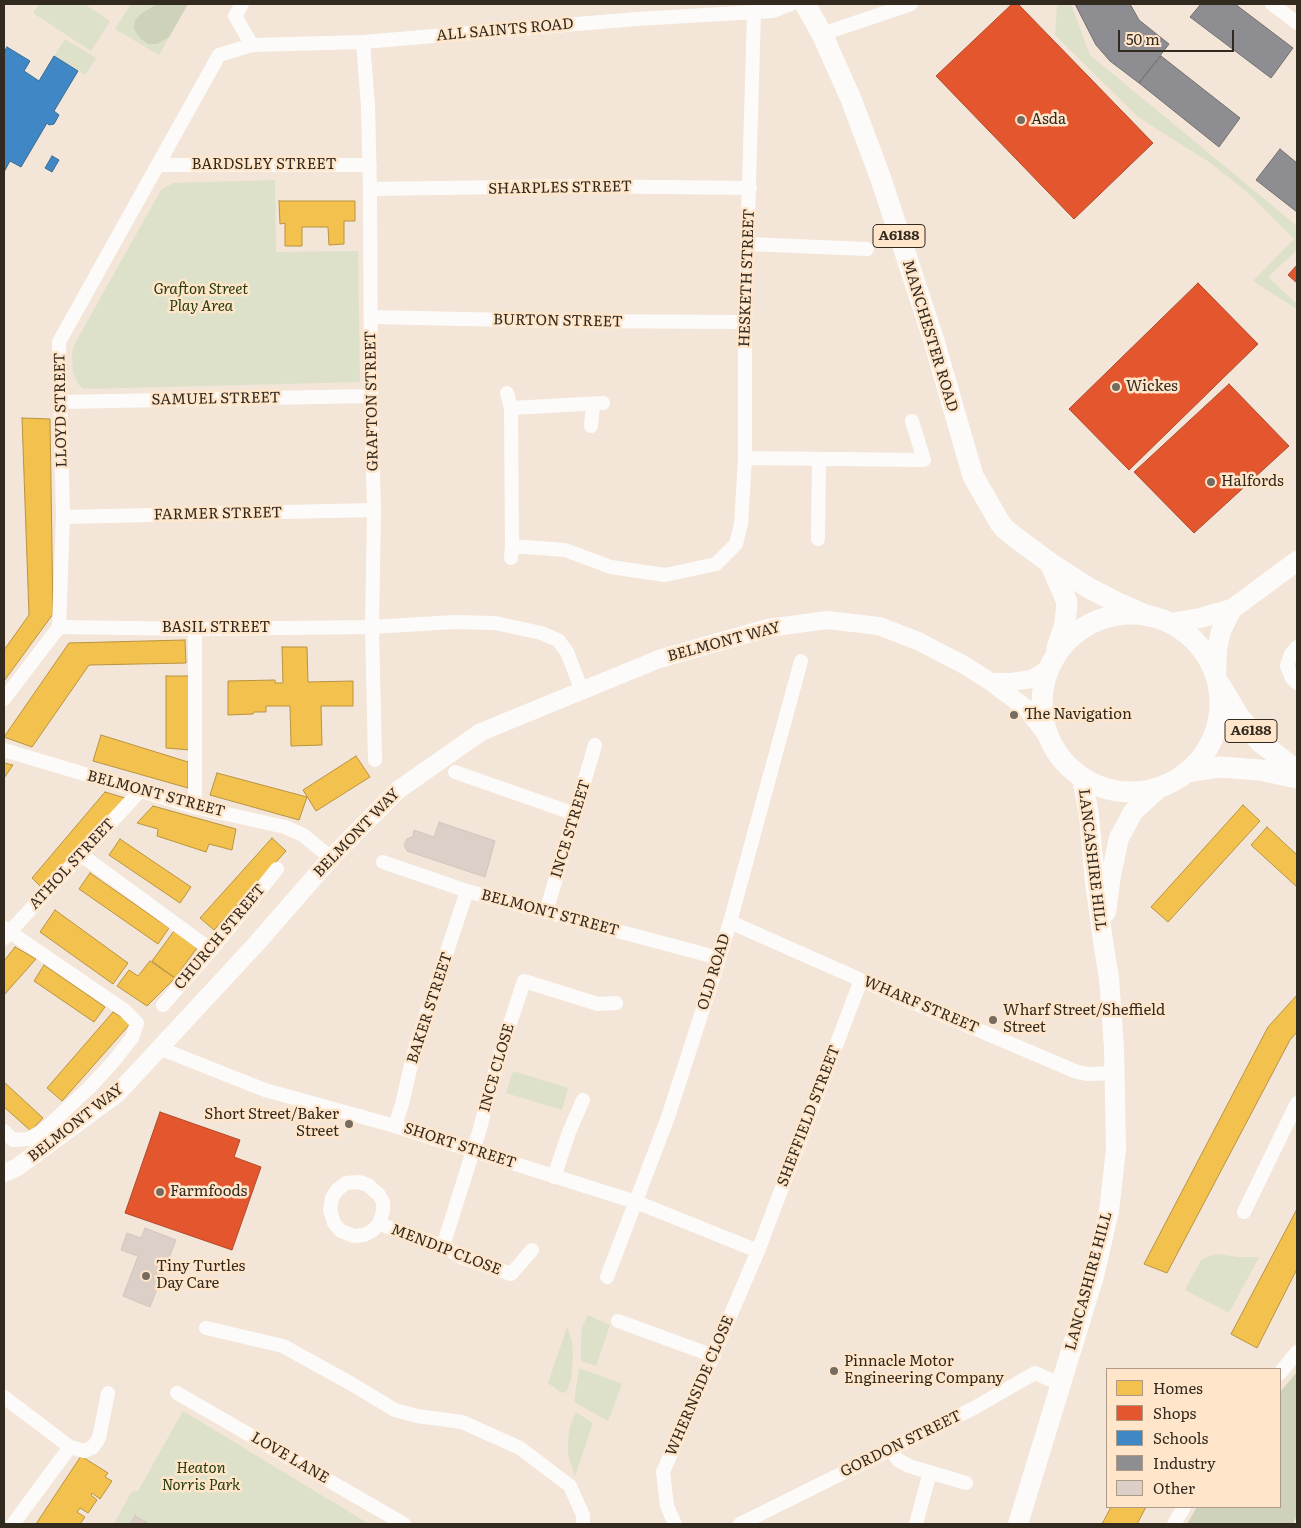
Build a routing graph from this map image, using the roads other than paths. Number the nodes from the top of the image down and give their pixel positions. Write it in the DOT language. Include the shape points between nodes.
graph roads {
  1 [pos="242,4"];
  2 [pos="791,4"];
  3 [pos="805,4"];
  4 [pos="911,4"];
  5 [pos="1272,4"];
  6 [pos="754,12"];
  7 [pos="1297,23"];
  8 [pos="822,34"];
  9 [pos="363,42"];
  10 [pos="252,45"];
  11 [pos="219,55"];
  12 [pos="158,165"];
  13 [pos="370,165"];
  14 [pos="750,188"];
  15 [pos="370,189"];
  16 [pos="748,244"];
  17 [pos="867,249"];
  18 [pos="371,317"];
  19 [pos="745,322"];
  20 [pos="507,393"];
  21 [pos="371,396"];
  22 [pos="61,402"];
  23 [pos="511,408"];
  24 [pos="912,421"];
  25 [pos="591,426"];
  26 [pos="745,458"];
  27 [pos="819,459"];
  28 [pos="374,510"];
  29 [pos="63,517"];
  30 [pos="818,539"];
  31 [pos="1297,561"];
  32 [pos="1050,564"];
  33 [pos="1232,609"];
  34 [pos="1144,614"];
  35 [pos="1171,623"];
  36 [pos="59,627"];
  37 [pos="372,627"];
  38 [pos="195,629"];
  39 [pos="1294,650"];
  40 [pos="1056,651"];
  41 [pos="801,661"];
  42 [pos="1046,670"];
  43 [pos="1216,678"];
  44 [pos="991,682"];
  45 [pos="579,683"];
  46 [pos="1297,683"];
  47 [pos="4,699"];
  48 [pos="1047,736"];
  49 [pos="595,745"];
  50 [pos="4,750"];
  51 [pos="374,760"];
  52 [pos="1297,771"];
  53 [pos="455,772"];
  54 [pos="1188,772"];
  55 [pos="1082,778"];
  56 [pos="1297,778"];
  57 [pos="1159,788"];
  58 [pos="140,791"];
  59 [pos="195,807"];
  60 [pos="575,814"];
  61 [pos="80,854"];
  62 [pos="331,858"];
  63 [pos="383,862"];
  64 [pos="277,869"];
  65 [pos="467,890"];
  66 [pos="546,912"];
  67 [pos="730,922"];
  68 [pos="6,933"];
  69 [pos="1103,941"];
  70 [pos="211,950"];
  71 [pos="719,958"];
  72 [pos="861,980"];
  73 [pos="616,1003"];
  74 [pos="163,1005"];
  75 [pos="159,1048"];
  76 [pos="1115,1073"];
  77 [pos="583,1100"];
  78 [pos="1297,1102"];
  79 [pos="395,1126"];
  80 [pos="4,1131"];
  81 [pos="472,1150"];
  82 [pos="4,1173"];
  83 [pos="554,1177"];
  84 [pos="636,1202"];
  85 [pos="1244,1212"];
  86 [pos="379,1224"];
  87 [pos="443,1246"];
  88 [pos="532,1250"];
  89 [pos="758,1251"];
  90 [pos="607,1277"];
  91 [pos="618,1321"];
  92 [pos="206,1328"];
  93 [pos="1297,1352"];
  94 [pos="714,1356"];
  95 [pos="1281,1372"];
  96 [pos="1060,1384"];
  97 [pos="108,1393"];
  98 [pos="177,1393"];
  99 [pos="4,1397"];
  100 [pos="70,1448"];
  101 [pos="890,1449"];
  102 [pos="930,1472"];
  103 [pos="966,1483"];
  104 [pos="1183,1508"];
  105 [pos="13,1524"];
  106 [pos="404,1524"];
  107 [pos="583,1524"];
  108 [pos="675,1524"];
  109 [pos="740,1524"];
  110 [pos="916,1524"];
  111 [pos="1018,1524"];
  112 [pos="1174,1524"];
  1 -- 10 [label="street" via="235,16"];
  2 -- 6 [label="street, ALL SAINTS ROAD"];
  3 -- 8 [label="main road, MANCHESTER ROAD / A6188"];
  4 -- 8 [label="street"];
  5 -- 7 [label="street"];
  6 -- 9 [label="street, ALL SAINTS ROAD"];
  6 -- 14 [label="street, HESKETH STREET"];
  8 -- 32 [label="main road, MANCHESTER ROAD / A6188" via="881,179 934,341 972,476 1005,528"];
  9 -- 10 [label="street, ALL SAINTS ROAD"];
  9 -- 13 [label="street, GRAFTON STREET"];
  10 -- 11 [label="street, ALL SAINTS ROAD"];
  11 -- 12 [label="street, LLOYD STREET"];
  12 -- 13 [label="street, BARDSLEY STREET"];
  12 -- 22 [label="street, LLOYD STREET" via="59,342"];
  13 -- 15 [label="street, GRAFTON STREET"];
  14 -- 15 [label="street, SHARPLES STREET"];
  14 -- 16 [label="street, HESKETH STREET"];
  15 -- 18 [label="street, GRAFTON STREET"];
  16 -- 17 [label="street"];
  16 -- 19 [label="street, HESKETH STREET"];
  18 -- 19 [label="street, BURTON STREET"];
  18 -- 21 [label="street, GRAFTON STREET"];
  19 -- 26 [label="street, HESKETH STREET"];
  20 -- 23 [label="street"];
  21 -- 22 [label="street, SAMUEL STREET"];
  21 -- 28 [label="street, GRAFTON STREET"];
  22 -- 29 [label="street, LLOYD STREET"];
  23 -- 25 [label="street" via="598,404"];
  23 -- 26 [label="street, HESKETH STREET" via="512,552 565,550 611,567 665,575 716,564 736,544 741,524"];
  24 -- 27 [label="street" via="926,466"];
  26 -- 27 [label="street"];
  27 -- 30 [label="street"];
  28 -- 29 [label="street, FARMER STREET"];
  28 -- 37 [label="street, GRAFTON STREET"];
  29 -- 36 [label="street, LLOYD STREET"];
  31 -- 33 [label="main road"];
  32 -- 34 [label="main road, MANCHESTER ROAD / A6188"];
  32 -- 40 [label="main road, MANCHESTER ROAD / A6188" via="1067,602 1065,624"];
  33 -- 35 [label="main road"];
  33 -- 43 [label="main road" via="1221,631"];
  34 -- 35 [label="main road"];
  34 -- 40 [label="main road" via="1118,614 1095,620 1073,633"];
  35 -- 43 [label="main road" via="1192,637 1207,657"];
  36 -- 38 [label="street, BASIL STREET"];
  36 -- 47 [label="street"];
  37 -- 38 [label="street, BASIL STREET"];
  37 -- 45 [label="street, BASIL STREET" via="495,623 541,633 558,640 567,652"];
  37 -- 51 [label="street, GRAFTON STREET"];
  38 -- 59 [label="street"];
  39 -- 46 [label="street" via="1287,666"];
  40 -- 42 [label="main road"];
  41 -- 67 [label="street, OLD ROAD"];
  42 -- 44 [label="street" via="1032,679"];
  42 -- 48 [label="main road" via="1041,690"];
  43 -- 52 [label="main road, A6188" via="1259,742"];
  43 -- 54 [label="main road" via="1220,705 1216,730 1205,753"];
  44 -- 48 [label="street, BELMONT WAY" via="1027,709"];
  44 -- 62 [label="street, BELMONT WAY" via="918,641 879,626 827,620 768,628 659,659 481,732 398,790"];
  48 -- 55 [label="main road" via="1058,756"];
  49 -- 60 [label="street, INCE STREET"];
  50 -- 58 [label="street, BELMONT STREET"];
  53 -- 60 [label="street"];
  54 -- 56 [label="main road" via="1220,767 1260,770"];
  54 -- 57 [label="main road"];
  55 -- 57 [label="main road" via="1106,789 1124,792"];
  55 -- 69 [label="main road, LANCASHIRE HILL"];
  57 -- 69 [label="main road, LANCASHIRE HILL" via="1134,812 1119,838"];
  58 -- 59 [label="street, BELMONT STREET"];
  58 -- 61 [label="street, ATHOL STREET"];
  59 -- 62 [label="street, BELMONT STREET" via="285,827 302,835"];
  60 -- 66 [label="street, INCE STREET"];
  61 -- 68 [label="street, ATHOL STREET"];
  61 -- 70 [label="street"];
  62 -- 75 [label="street, BELMONT WAY"];
  63 -- 65 [label="street, BELMONT STREET"];
  64 -- 70 [label="street, CHURCH STREET"];
  65 -- 66 [label="street, BELMONT STREET"];
  65 -- 79 [label="street, BAKER STREET" via="415,1048"];
  66 -- 71 [label="street, BELMONT STREET"];
  67 -- 71 [label="street, OLD ROAD"];
  67 -- 72 [label="street, WHARF STREET"];
  68 -- 80 [label="street" via="124,1010 137,1023 132,1038 112,1063 44,1129 30,1138 13,1140"];
  69 -- 76 [label="main road, LANCASHIRE HILL" via="1109,978"];
  70 -- 74 [label="street, CHURCH STREET"];
  71 -- 84 [label="street, OLD ROAD" via="668,1117"];
  72 -- 76 [label="street, WHARF STREET" via="1077,1072"];
  72 -- 89 [label="street, SHEFFIELD STREET"];
  73 -- 81 [label="street, INCE CLOSE" via="598,1004 524,981"];
  75 -- 79 [label="street, SHORT STREET" via="265,1090"];
  75 -- 82 [label="street, BELMONT WAY" via="118,1093 16,1168"];
  76 -- 96 [label="main road, LANCASHIRE HILL" via="1116,1150 1109,1211 1094,1276"];
  77 -- 83 [label="street"];
  78 -- 85 [label="street"];
  79 -- 81 [label="street, SHORT STREET"];
  81 -- 83 [label="street, SHORT STREET"];
  81 -- 87 [label="street, INCE CLOSE"];
  83 -- 84 [label="street, SHORT STREET"];
  84 -- 89 [label="street, SHORT STREET"];
  84 -- 90 [label="street, OLD ROAD"];
  86 -- 87 [label="street, MENDIP CLOSE"];
  87 -- 88 [label="street, MENDIP CLOSE" via="461,1257 511,1274"];
  89 -- 94 [label="street, WHERNSIDE CLOSE"];
  91 -- 94 [label="street"];
  92 -- 107 [label="street" via="283,1346 395,1410 462,1422 520,1448 570,1486 583,1516"];
  93 -- 95 [label="street"];
  94 -- 108 [label="street, WHERNSIDE CLOSE" via="663,1472 667,1506"];
  96 -- 101 [label="street, GORDON STREET" via="1035,1373 974,1408"];
  96 -- 111 [label="main road, LANCASHIRE HILL"];
  97 -- 100 [label="street" via="99,1438 93,1447 84,1451"];
  98 -- 106 [label="street, LOVE LANE"];
  99 -- 100 [label="street"];
  100 -- 105 [label="street"];
  101 -- 102 [label="street" via="904,1464"];
  101 -- 109 [label="street, GORDON STREET"];
  102 -- 103 [label="street"];
  102 -- 110 [label="street"];
  104 -- 112 [label="street"];
}
